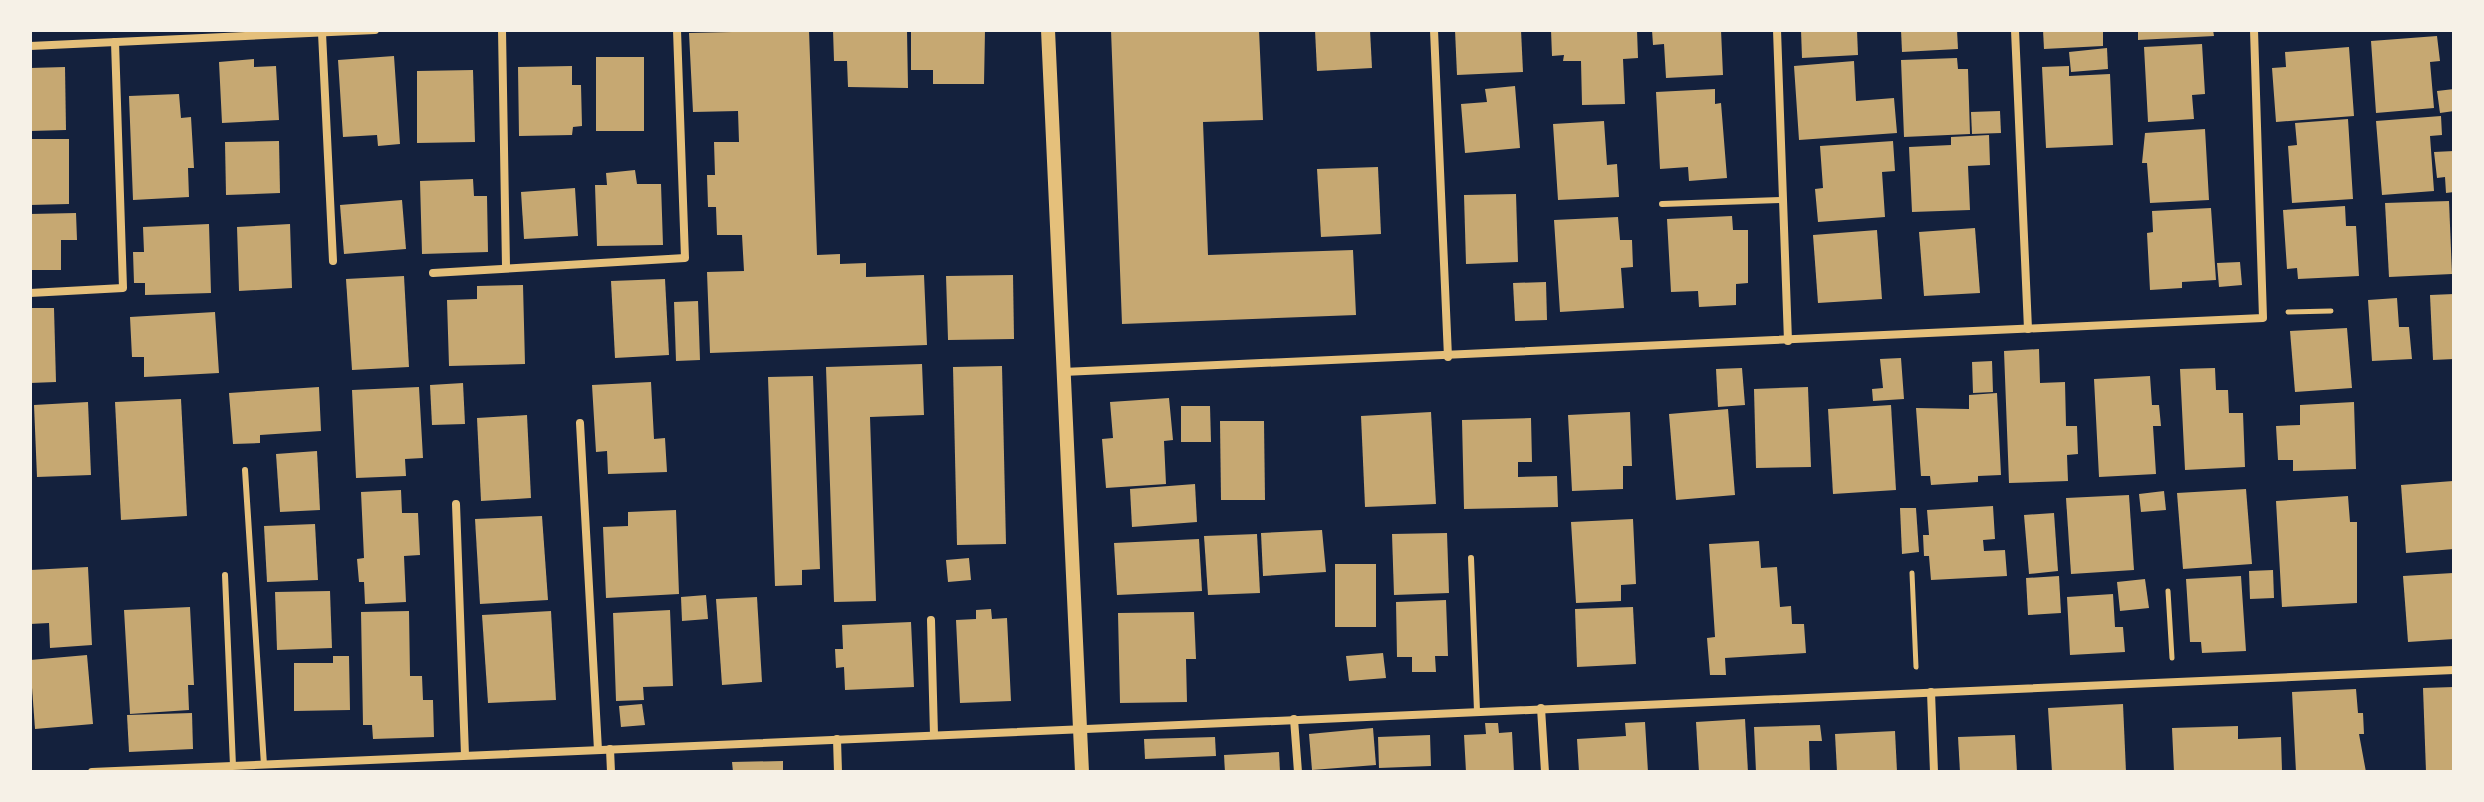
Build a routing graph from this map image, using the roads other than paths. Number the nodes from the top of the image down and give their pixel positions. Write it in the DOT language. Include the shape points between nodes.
graph roads {
  1 [pos="375,30"];
  2 [pos="502,30"];
  3 [pos="677,30"];
  4 [pos="1048,30"];
  5 [pos="1434,30"];
  6 [pos="1777,30"];
  7 [pos="2015,30"];
  8 [pos="2254,30"];
  9 [pos="335,31"];
  10 [pos="322,33"];
  11 [pos="115,42"];
  12 [pos="30,46"];
  13 [pos="1783,200"];
  14 [pos="1662,204"];
  15 [pos="333,261"];
  16 [pos="506,267"];
  17 [pos="433,273"];
  18 [pos="30,293"];
  19 [pos="2028,329"];
  20 [pos="1788,341"];
  21 [pos="1448,357"];
  22 [pos="1063,372"];
  23 [pos="580,423"];
  24 [pos="245,470"];
  25 [pos="456,504"];
  26 [pos="1471,558"];
  27 [pos="225,575"];
  28 [pos="931,620"];
  29 [pos="2454,670"];
  30 [pos="1931,692"];
  31 [pos="1541,708"];
  32 [pos="1477,711"];
  33 [pos="1294,719"];
  34 [pos="1080,727"];
  35 [pos="934,735"];
  36 [pos="837,739"];
  37 [pos="610,749"];
  38 [pos="598,750"];
  39 [pos="465,755"];
  40 [pos="349,761"];
  41 [pos="264,765"];
  42 [pos="233,766"];
  43 [pos="94,772"];
  44 [pos="350,772"];
  45 [pos="611,772"];
  46 [pos="838,772"];
  47 [pos="1082,772"];
  48 [pos="1298,772"];
  49 [pos="1545,772"];
  50 [pos="1934,772"];
  1 -- 9 [label="street"];
  2 -- 16 [label="street"];
  3 -- 16 [label="street" via="685,258"];
  4 -- 22 [label="street"];
  5 -- 21 [label="street"];
  6 -- 13 [label="street"];
  7 -- 19 [label="street"];
  8 -- 19 [label="street" via="2263,318"];
  9 -- 10 [label="street"];
  10 -- 11 [label="street"];
  10 -- 15 [label="street"];
  11 -- 12 [label="street"];
  11 -- 18 [label="street" via="123,288"];
  13 -- 14 [label="lane"];
  13 -- 20 [label="street"];
  16 -- 17 [label="street"];
  19 -- 20 [label="street"];
  20 -- 21 [label="street"];
  21 -- 22 [label="street"];
  22 -- 34 [label="street"];
  23 -- 38 [label="street"];
  24 -- 41 [label="lane"];
  25 -- 39 [label="street"];
  26 -- 32 [label="lane"];
  27 -- 42 [label="lane"];
  28 -- 35 [label="street"];
  29 -- 30 [label="street"];
  30 -- 31 [label="street"];
  30 -- 50 [label="street"];
  31 -- 32 [label="street"];
  31 -- 49 [label="street"];
  32 -- 33 [label="street"];
  33 -- 34 [label="street"];
  33 -- 48 [label="street"];
  34 -- 35 [label="street"];
  34 -- 47 [label="street"];
  35 -- 36 [label="street"];
  36 -- 37 [label="street"];
  36 -- 46 [label="street"];
  37 -- 38 [label="street"];
  37 -- 45 [label="street"];
  38 -- 39 [label="street"];
  39 -- 40 [label="street"];
  40 -- 41 [label="street"];
  40 -- 44 [label="street"];
  41 -- 42 [label="street"];
  42 -- 43 [label="street"];
}
